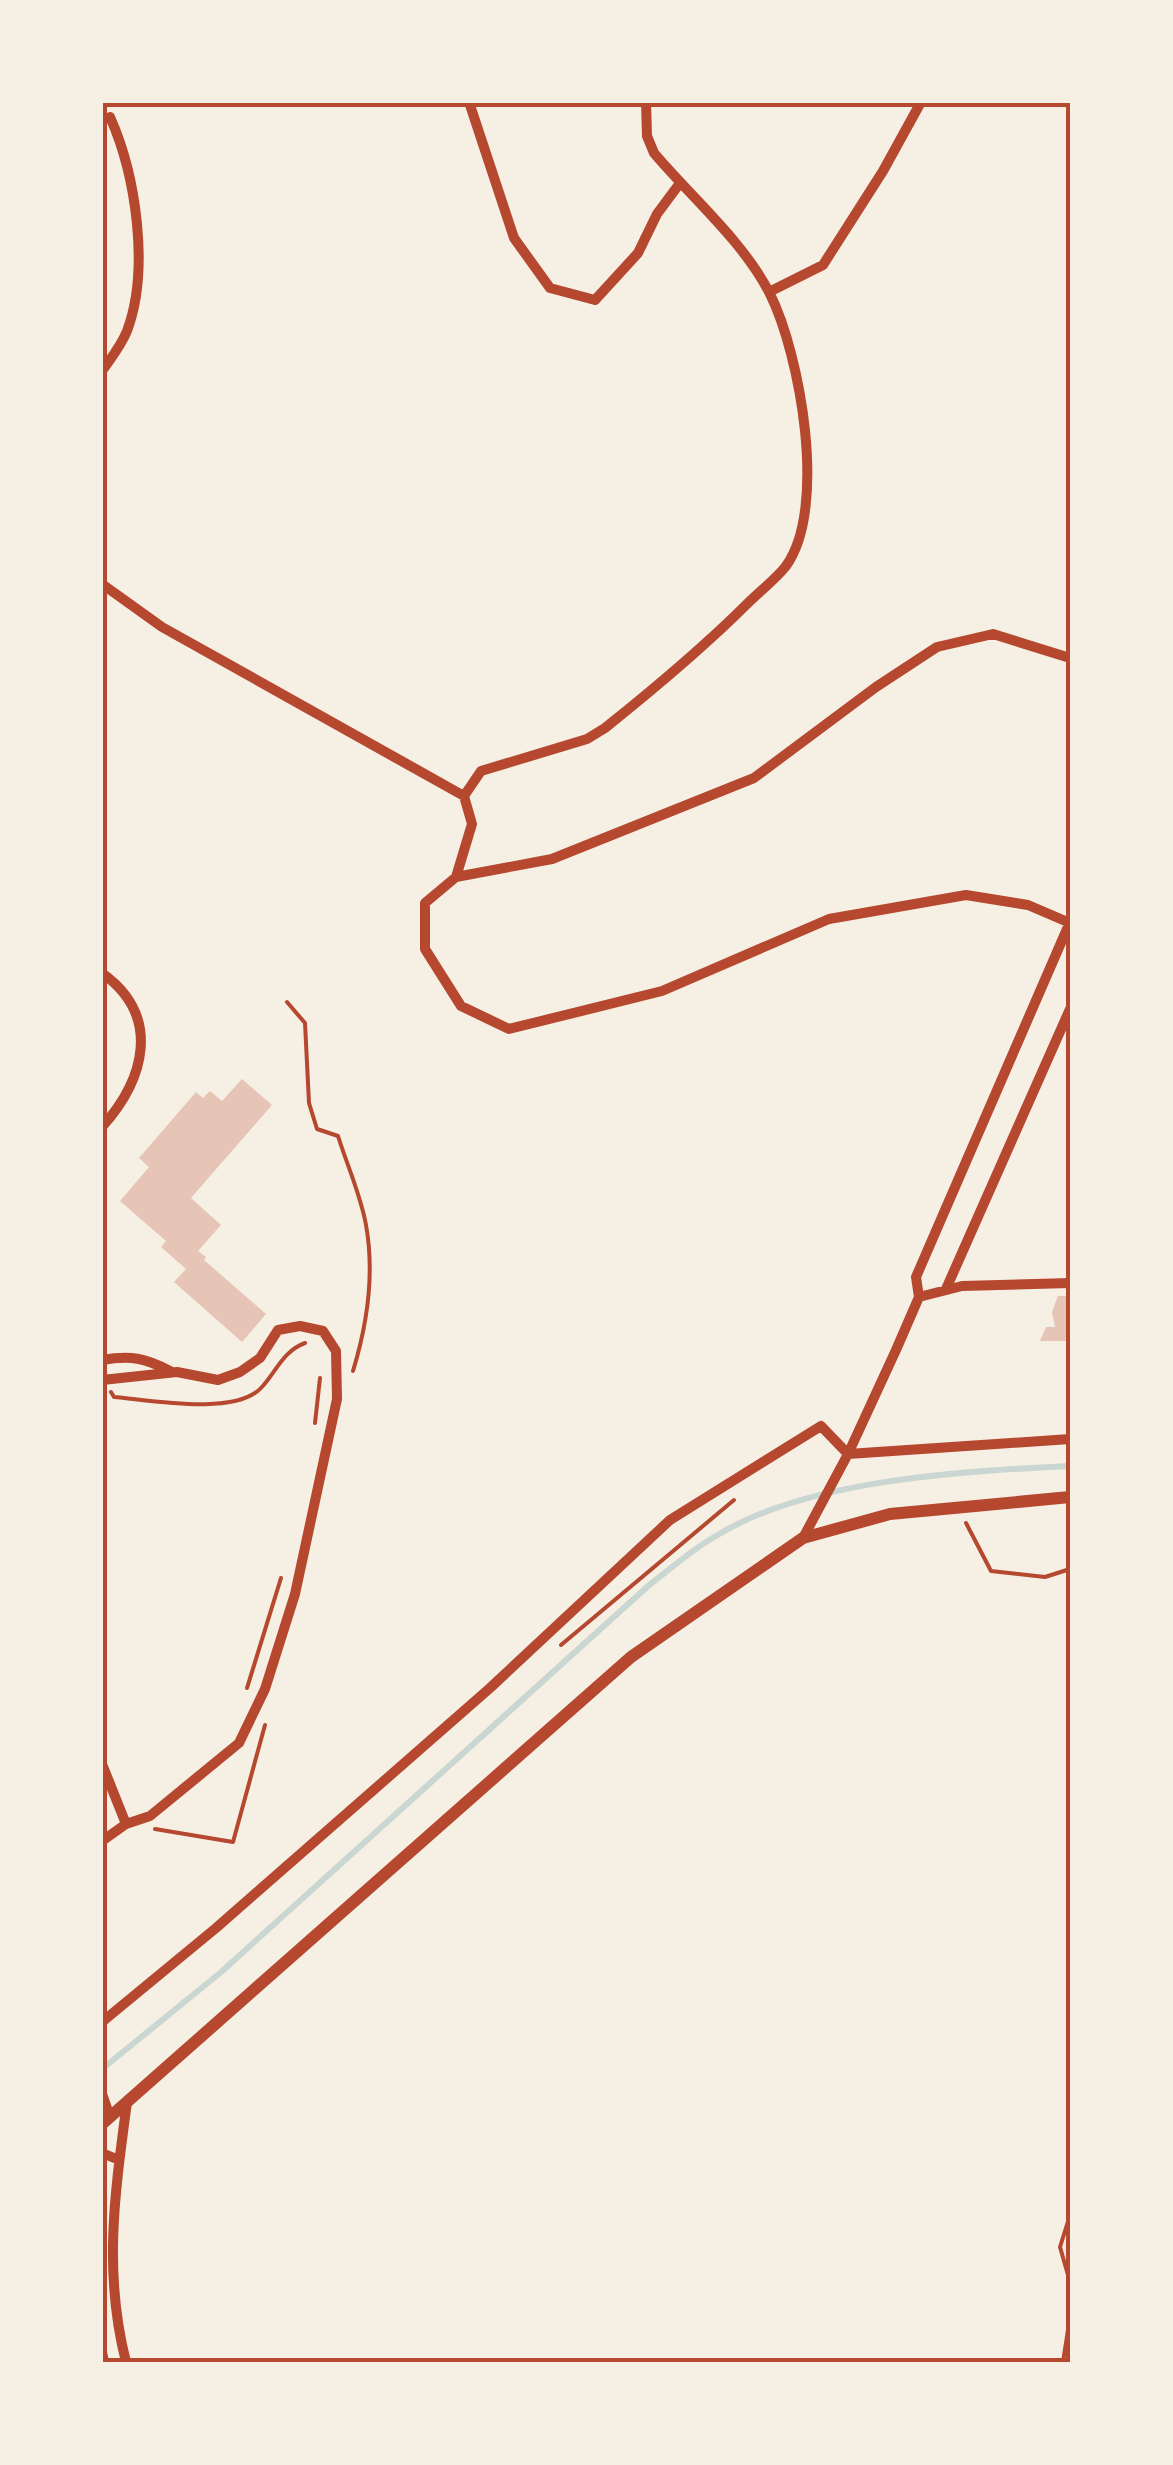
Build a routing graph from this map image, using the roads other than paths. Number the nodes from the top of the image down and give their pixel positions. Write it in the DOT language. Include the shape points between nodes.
graph roads {
  1 [pos="469,102"];
  2 [pos="646,102"];
  3 [pos="921,102"];
  4 [pos="110,117"];
  5 [pos="680,183"];
  6 [pos="769,292"];
  7 [pos="102,371"];
  8 [pos="102,584"];
  9 [pos="1070,658"];
  10 [pos="464,796"];
  11 [pos="456,877"];
  12 [pos="1070,922"];
  13 [pos="102,972"];
  14 [pos="1070,1009"];
  15 [pos="102,1127"];
  16 [pos="1070,1283"];
  17 [pos="946,1290"];
  18 [pos="918,1297"];
  19 [pos="102,1360"];
  20 [pos="171,1372"];
  21 [pos="102,1381"];
  22 [pos="1070,1439"];
  23 [pos="848,1454"];
  24 [pos="1070,1497"];
  25 [pos="803,1538"];
  26 [pos="102,1764"];
  27 [pos="126,1824"];
  28 [pos="102,1842"];
  29 [pos="102,2022"];
  30 [pos="102,2094"];
  31 [pos="128,2102"];
  32 [pos="106,2120"];
  33 [pos="102,2152"];
  34 [pos="119,2160"];
  35 [pos="102,2352"];
  36 [pos="104,2362"];
  37 [pos="126,2362"];
  1 -- 5 [label="street" via="514,238 550,288 595,300 638,253"];
  2 -- 5 [label="street" via="654,153"];
  3 -- 6 [label="street" via="822,265"];
  4 -- 7 [label="street" via="133,194 136,290 126,334"];
  5 -- 6 [label="street"];
  6 -- 10 [label="street" via="807,441 803,516 786,566 606,728 481,771"];
  8 -- 10 [label="street" via="162,627"];
  9 -- 11 [label="street" via="993,634 936,648 754,778 552,858"];
  10 -- 11 [label="street" via="472,824"];
  11 -- 12 [label="street" via="425,902 425,949 461,1006 509,1029 662,991 829,918 966,894 1028,905"];
  12 -- 18 [label="street" via="916,1277"];
  13 -- 15 [label="street" via="139,1020 141,1054 119,1108"];
  14 -- 17 [label="street"];
  16 -- 17 [label="street"];
  17 -- 18 [label="street"];
  18 -- 23 [label="street"];
  19 -- 20 [label="street" via="144,1358"];
  20 -- 21 [label="street"];
  20 -- 27 [label="street" via="218,1380 260,1358 278,1330 300,1326 323,1331 336,1351 337,1399 295,1594 265,1689 238,1742 150,1816"];
  22 -- 23 [label="street"];
  23 -- 25 [label="street"];
  23 -- 29 [label="street" via="821,1426 670,1520 490,1688"];
  24 -- 25 [label="street" via="890,1514"];
  25 -- 31 [label="street" via="631,1657"];
  26 -- 27 [label="street"];
  27 -- 28 [label="street"];
  30 -- 32 [label="street"];
  31 -- 32 [label="street"];
  31 -- 34 [label="street"];
  33 -- 34 [label="street"];
  34 -- 37 [label="street" via="112,2268"];
  35 -- 36 [label="street"];
}
